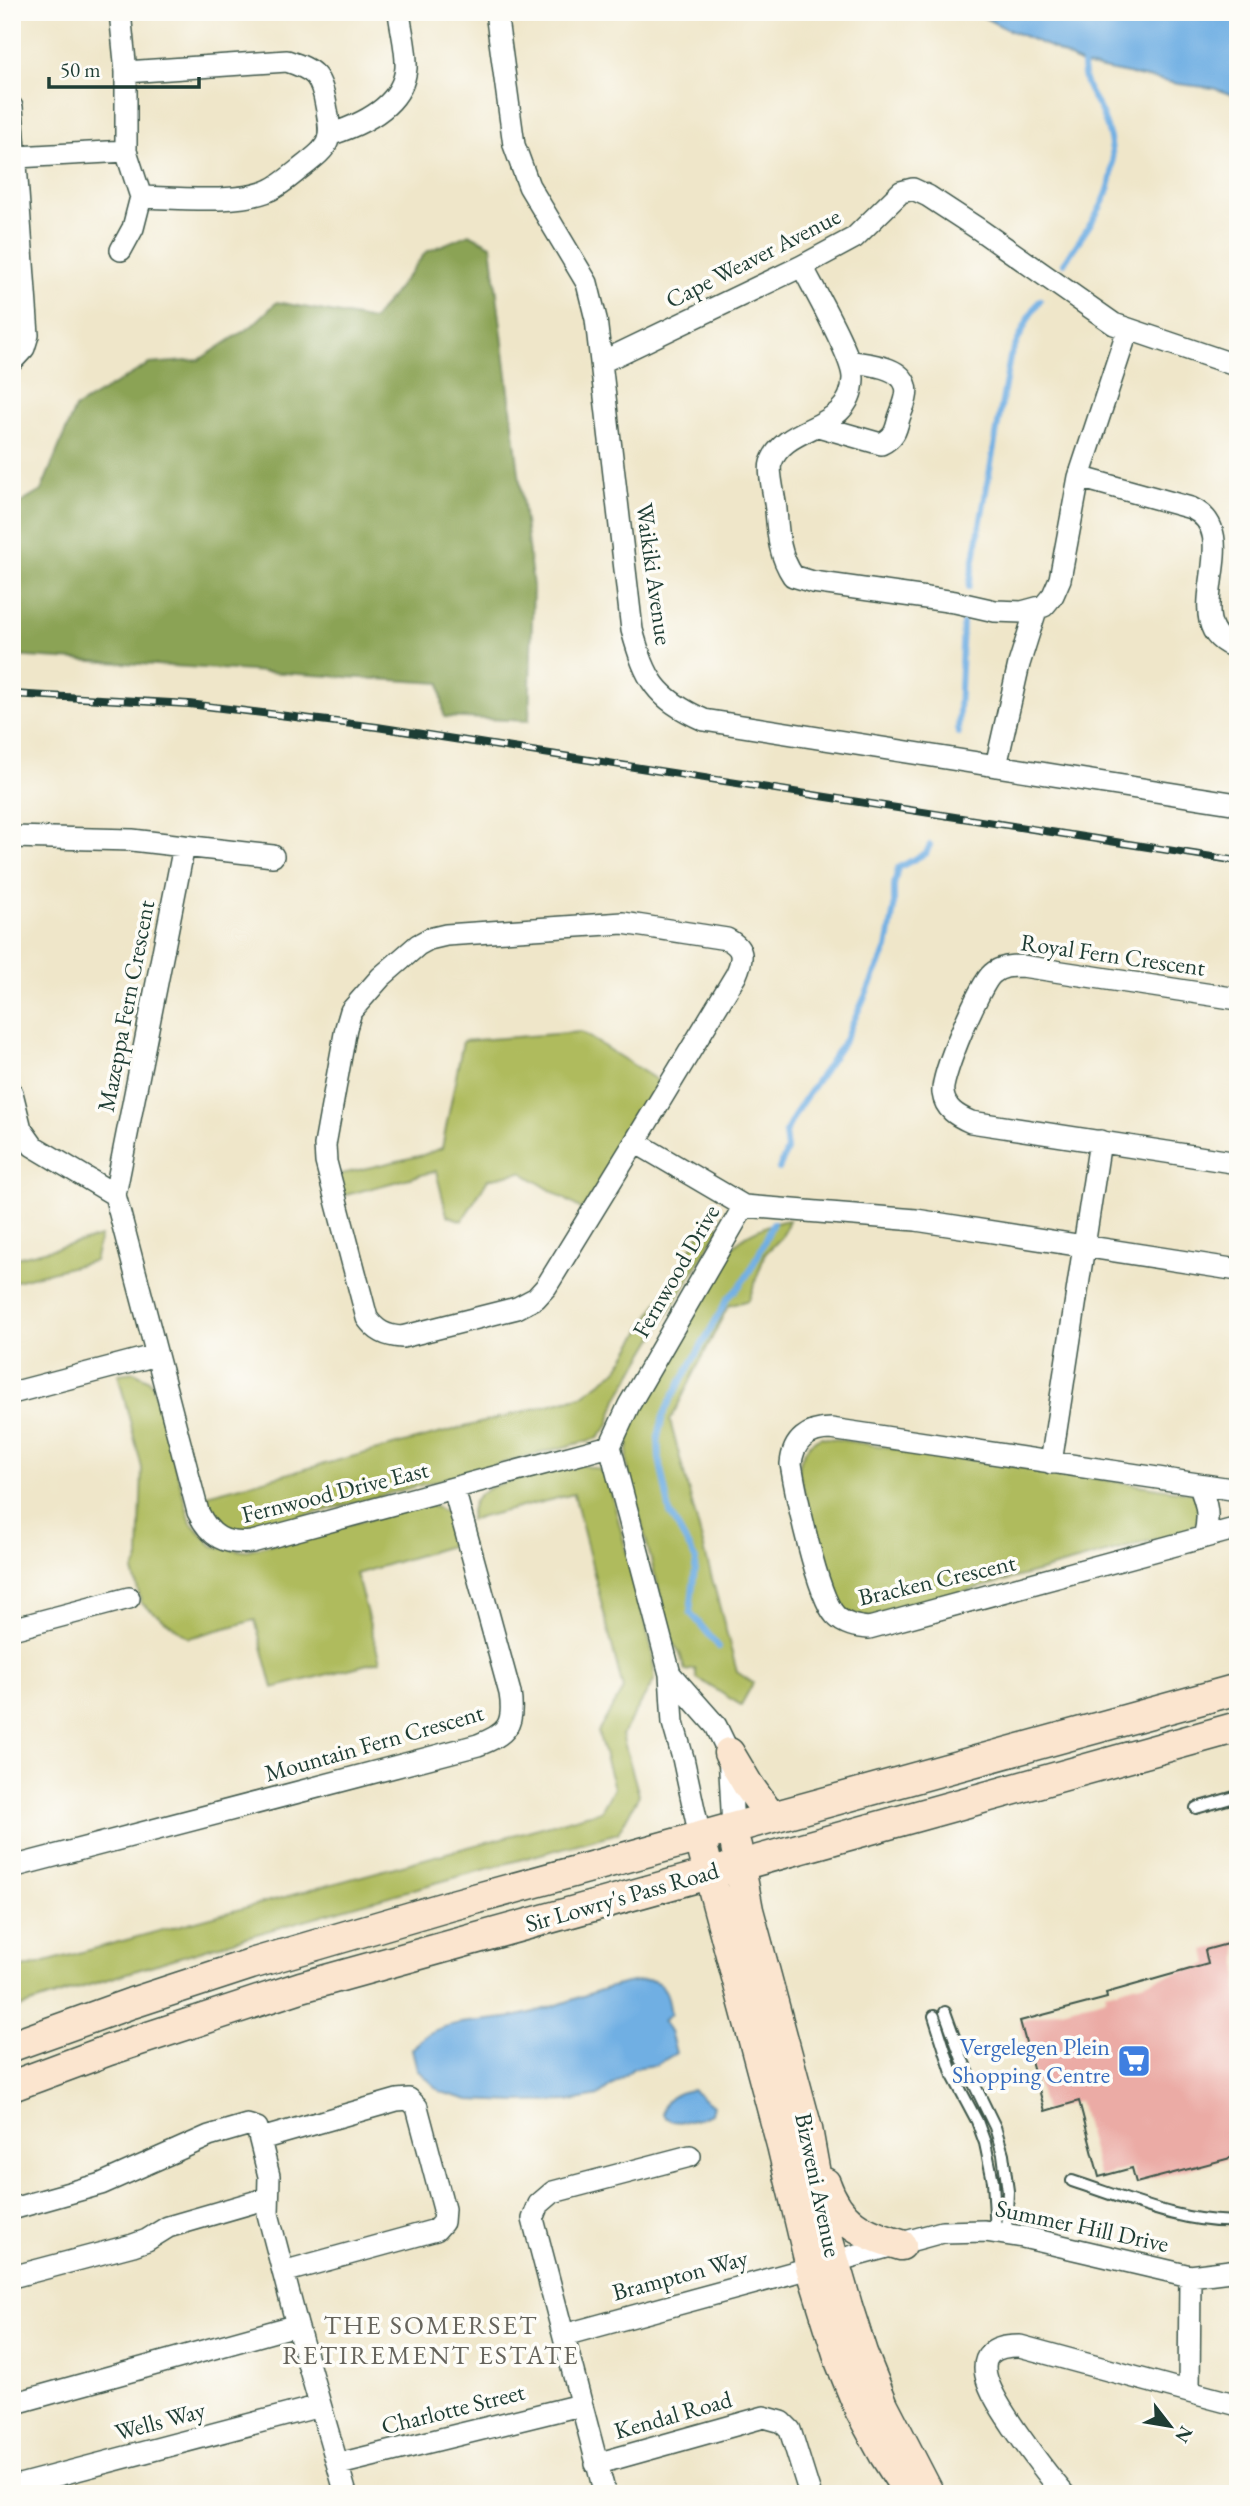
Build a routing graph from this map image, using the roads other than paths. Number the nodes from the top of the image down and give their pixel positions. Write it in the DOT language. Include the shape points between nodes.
graph roads {
  1 [pos="120,12"];
  2 [pos="399,12"];
  3 [pos="496,12"];
  4 [pos="126,72"];
  5 [pos="12,107"];
  6 [pos="332,134"];
  7 [pos="126,151"];
  8 [pos="17,157"];
  9 [pos="141,197"];
  10 [pos="121,250"];
  11 [pos="802,266"];
  12 [pos="1128,328"];
  13 [pos="12,361"];
  14 [pos="849,361"];
  15 [pos="602,362"];
  16 [pos="1238,366"];
  17 [pos="818,426"];
  18 [pos="1079,477"];
  19 [pos="1036,610"];
  20 [pos="1238,648"];
  21 [pos="996,766"];
  22 [pos="1238,804"];
  23 [pos="12,837"];
  24 [pos="184,846"];
  25 [pos="273,856"];
  26 [pos="1238,999"];
  27 [pos="12,1093"];
  28 [pos="1100,1141"];
  29 [pos="635,1142"];
  30 [pos="1238,1163"];
  31 [pos="115,1195"];
  32 [pos="744,1206"];
  33 [pos="1084,1245"];
  34 [pos="1238,1270"];
  35 [pos="157,1355"];
  36 [pos="12,1393"];
  37 [pos="610,1446"];
  38 [pos="1051,1462"];
  39 [pos="1199,1485"];
  40 [pos="454,1489"];
  41 [pos="1238,1490"];
  42 [pos="1238,1528"];
  43 [pos="1204,1537"];
  44 [pos="129,1598"];
  45 [pos="12,1629"];
  46 [pos="670,1674"];
  47 [pos="1238,1689"];
  48 [pos="1238,1727"];
  49 [pos="729,1753"];
  50 [pos="1238,1796"];
  51 [pos="1196,1808"];
  52 [pos="771,1817"];
  53 [pos="733,1828"];
  54 [pos="700,1837"];
  55 [pos="738,1864"];
  56 [pos="12,1867"];
  57 [pos="709,1873"];
  58 [pos="940,2014"];
  59 [pos="12,2046"];
  60 [pos="12,2086"];
  61 [pos="807,2129"];
  62 [pos="260,2135"];
  63 [pos="690,2156"];
  64 [pos="1072,2181"];
  65 [pos="268,2198"];
  66 [pos="12,2208"];
  67 [pos="1238,2221"];
  68 [pos="1001,2233"];
  69 [pos="901,2245"];
  70 [pos="822,2264"];
  71 [pos="1238,2270"];
  72 [pos="283,2272"];
  73 [pos="1190,2276"];
  74 [pos="12,2277"];
  75 [pos="297,2325"];
  76 [pos="564,2335"];
  77 [pos="1189,2392"];
  78 [pos="12,2404"];
  79 [pos="580,2404"];
  80 [pos="1238,2405"];
  81 [pos="320,2406"];
  82 [pos="596,2463"];
  83 [pos="339,2464"];
  84 [pos="12,2486"];
  85 [pos="15,2494"];
  86 [pos="346,2494"];
  87 [pos="605,2494"];
  88 [pos="810,2494"];
  89 [pos="910,2494"];
  90 [pos="929,2494"];
  91 [pos="1064,2494"];
  1 -- 4 [label="street"];
  2 -- 6 [label="street" via="406,66 402,82 391,101 370,118"];
  3 -- 15 [label="street, Waikiki Avenue" via="514,145 529,186 587,283"];
  4 -- 6 [label="street" via="287,61 316,75"];
  4 -- 7 [label="street"];
  5 -- 8 [label="street"];
  6 -- 9 [label="street" via="309,162 267,192"];
  7 -- 8 [label="street"];
  7 -- 9 [label="street"];
  8 -- 13 [label="street" via="28,335"];
  9 -- 10 [label="street"];
  11 -- 12 [label="street, Cape Weaver Avenue" via="854,238 901,192 914,189 1114,324"];
  11 -- 14 [label="street"];
  11 -- 15 [label="street, Cape Weaver Avenue"];
  12 -- 16 [label="street, Cape Weaver Avenue"];
  12 -- 18 [label="street"];
  14 -- 17 [label="street" via="853,376 850,397 838,413"];
  14 -- 17 [label="street" via="891,370 901,377 906,395 895,435 881,444"];
  15 -- 21 [label="street, Waikiki Avenue" via="632,630 648,679 660,693 680,710 704,720"];
  17 -- 19 [label="street" via="790,440 776,452 770,466 779,547 793,576 995,611"];
  18 -- 19 [label="street" via="1059,579 1053,595"];
  18 -- 20 [label="street" via="1200,511 1213,522 1221,547 1212,624 1219,638"];
  19 -- 21 [label="street"];
  21 -- 22 [label="street, Waikiki Avenue"];
  23 -- 24 [label="street"];
  24 -- 25 [label="street"];
  24 -- 31 [label="street, Mazeppa Fern Crescent"];
  26 -- 28 [label="street, Royal Fern Crescent" via="1022,966 990,975 946,1071 942,1089 948,1106 971,1122"];
  27 -- 31 [label="street" via="22,1129 33,1146"];
  28 -- 30 [label="street, Royal Fern Crescent"];
  28 -- 33 [label="street"];
  29 -- 29 [label="street" via="546,1287 529,1303 402,1337 382,1332 367,1318 325,1145 351,1011 418,945 446,935 623,923 736,944 743,954 736,975"];
  29 -- 32 [label="street"];
  31 -- 35 [label="street, Fernwood Drive East"];
  32 -- 33 [label="street, Fernwood Drive" via="916,1220"];
  32 -- 37 [label="street, Fernwood Drive" via="628,1405"];
  33 -- 34 [label="street, Fernwood Drive"];
  33 -- 38 [label="street"];
  35 -- 36 [label="street"];
  35 -- 40 [label="street, Fernwood Drive East" via="198,1512 203,1524 234,1544"];
  37 -- 40 [label="street, Fernwood Drive East"];
  37 -- 46 [label="street"];
  38 -- 39 [label="street, Bracken Crescent"];
  38 -- 43 [label="street, Bracken Crescent" via="831,1429 808,1433 792,1452 791,1464 822,1593 830,1609 845,1623 869,1628"];
  39 -- 41 [label="street, Bracken Crescent"];
  39 -- 43 [label="street" via="1209,1517"];
  40 -- 56 [label="street, Mountain Fern Crescent" via="510,1693 512,1719 498,1738"];
  42 -- 43 [label="street, Bracken Crescent"];
  44 -- 45 [label="street"];
  46 -- 49 [label="street" via="716,1726"];
  46 -- 54 [label="street" via="673,1723"];
  47 -- 52 [label="main road, Sir Lowry's Pass Road"];
  48 -- 55 [label="main road, Sir Lowry's Pass Road"];
  49 -- 52 [label="main road"];
  49 -- 53 [label="street"];
  50 -- 51 [label="lane"];
  52 -- 53 [label="main road, Sir Lowry's Pass Road"];
  53 -- 54 [label="main road, Sir Lowry's Pass Road"];
  53 -- 55 [label="main road, Bizweni Avenue"];
  54 -- 57 [label="main road, Bizweni Avenue"];
  54 -- 59 [label="main road, Sir Lowry's Pass Road" via="251,1964"];
  55 -- 57 [label="main road, Sir Lowry's Pass Road"];
  55 -- 61 [label="main road, Bizweni Avenue"];
  57 -- 60 [label="main road, Sir Lowry's Pass Road" via="301,1987"];
  57 -- 70 [label="main road, Bizweni Avenue" via="782,2145"];
  58 -- 68 [label="lane" via="995,2127 1007,2178"];
  61 -- 69 [label="main road" via="839,2212 869,2234"];
  61 -- 70 [label="main road, Bizweni Avenue" via="825,2230"];
  62 -- 65 [label="street" via="269,2176"];
  62 -- 66 [label="street" via="247,2125 209,2136 101,2184"];
  62 -- 72 [label="street" via="409,2099 417,2107 444,2209 443,2222 436,2230"];
  63 -- 76 [label="street" via="553,2192 539,2204 533,2220"];
  64 -- 67 [label="lane" via="1178,2214"];
  65 -- 72 [label="street"];
  65 -- 74 [label="street" via="167,2227 134,2245"];
  68 -- 69 [label="street, Summer Hill Drive" via="942,2232"];
  68 -- 73 [label="street, Summer Hill Drive"];
  69 -- 70 [label="street, Summer Hill Drive"];
  70 -- 76 [label="street, Brampton Way"];
  70 -- 89 [label="main road, Bizweni Avenue" via="841,2363 860,2410"];
  70 -- 90 [label="main road, Bizweni Avenue" via="888,2415"];
  71 -- 73 [label="street, Summer Hill Drive"];
  72 -- 75 [label="street"];
  73 -- 77 [label="street"];
  75 -- 78 [label="street"];
  75 -- 81 [label="street"];
  76 -- 79 [label="street"];
  77 -- 80 [label="street"];
  77 -- 91 [label="street" via="1020,2346 997,2348 984,2372 992,2396"];
  79 -- 82 [label="street"];
  79 -- 83 [label="street, Charlotte Street"];
  81 -- 83 [label="street"];
  81 -- 84 [label="street, Wells Way"];
  82 -- 87 [label="street"];
  82 -- 88 [label="street, Kendal Road" via="764,2417 782,2421 790,2430"];
  83 -- 86 [label="street"];
  84 -- 85 [label="street"];
}
